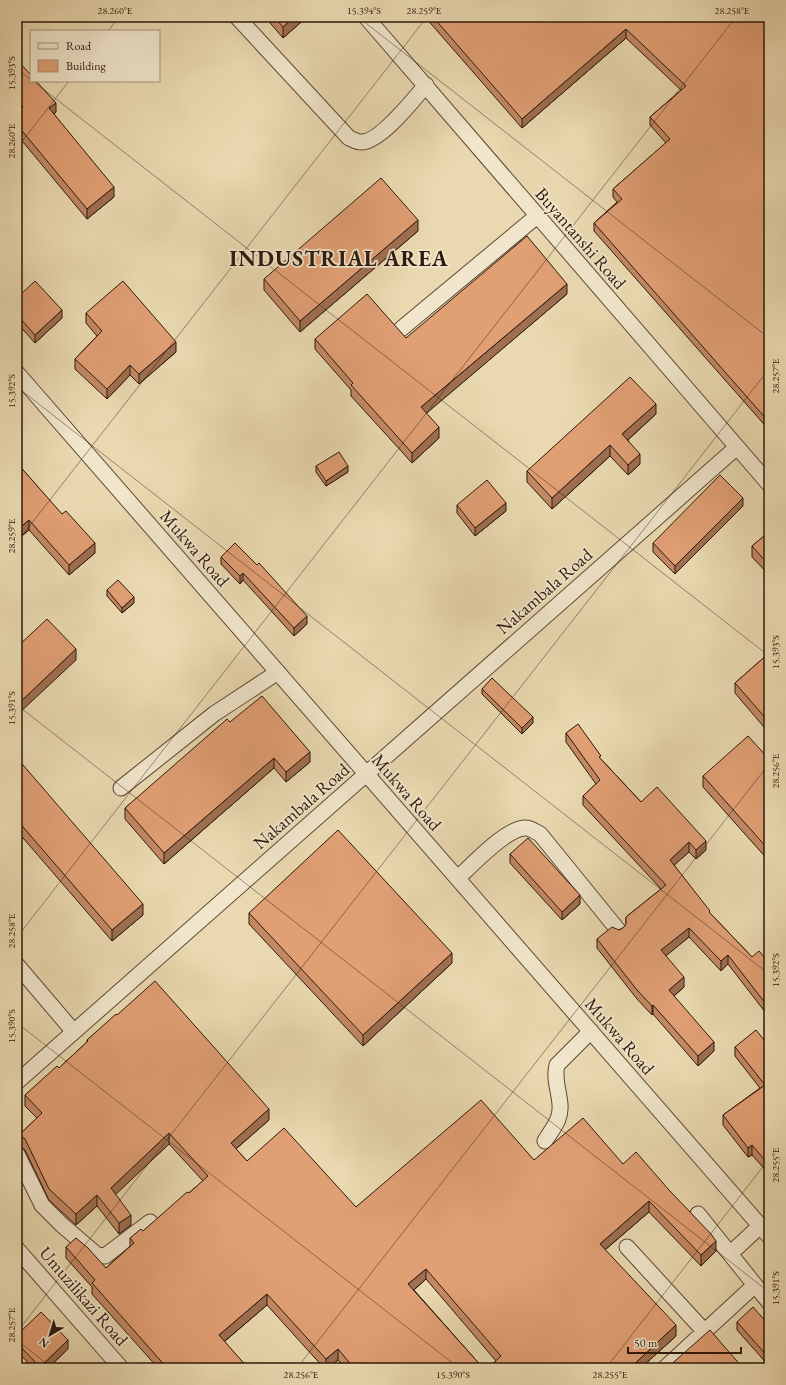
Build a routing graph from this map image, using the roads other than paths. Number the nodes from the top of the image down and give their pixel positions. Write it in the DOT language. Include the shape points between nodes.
graph roads {
  1 [pos="237,17"];
  2 [pos="366,17"];
  3 [pos="426,85"];
  4 [pos="537,216"];
  5 [pos="401,329"];
  6 [pos="17,373"];
  7 [pos="737,448"];
  8 [pos="769,484"];
  9 [pos="278,672"];
  10 [pos="366,773"];
  11 [pos="121,788"];
  12 [pos="458,878"];
  13 [pos="618,930"];
  14 [pos="17,965"];
  15 [pos="591,1031"];
  16 [pos="74,1032"];
  17 [pos="17,1082"];
  18 [pos="545,1141"];
  19 [pos="17,1154"];
  20 [pos="698,1214"];
  21 [pos="150,1222"];
  22 [pos="764,1231"];
  23 [pos="627,1247"];
  24 [pos="17,1249"];
  25 [pos="731,1253"];
  26 [pos="755,1285"];
  27 [pos="769,1302"];
  28 [pos="705,1332"];
  29 [pos="122,1368"];
  30 [pos="665,1368"];
  1 -- 3 [label="street" via="349,138 361,142 373,139 396,119"];
  2 -- 3 [label="street, Buyantanshi Road"];
  3 -- 4 [label="street, Buyantanshi Road"];
  4 -- 5 [label="street"];
  4 -- 7 [label="street, Buyantanshi Road"];
  6 -- 9 [label="street, Mukwa Road"];
  7 -- 8 [label="street, Buyantanshi Road"];
  7 -- 10 [label="street, Nakambala Road"];
  9 -- 10 [label="street, Mukwa Road"];
  9 -- 11 [label="street" via="214,714"];
  10 -- 12 [label="street, Mukwa Road"];
  10 -- 16 [label="street, Nakambala Road"];
  12 -- 13 [label="street" via="497,842 514,830 527,828 540,834"];
  12 -- 15 [label="street, Mukwa Road"];
  14 -- 16 [label="street"];
  15 -- 18 [label="street" via="557,1065 555,1082 560,1106 558,1118"];
  15 -- 22 [label="street, Mukwa Road"];
  16 -- 17 [label="street, Nakambala Road"];
  19 -- 21 [label="street" via="42,1205 98,1254 105,1256"];
  20 -- 25 [label="street"];
  22 -- 25 [label="street"];
  23 -- 28 [label="street"];
  24 -- 29 [label="street, Umuzilikazi Road"];
  25 -- 26 [label="street"];
  26 -- 27 [label="street"];
  26 -- 28 [label="street"];
  28 -- 30 [label="street"];
}
